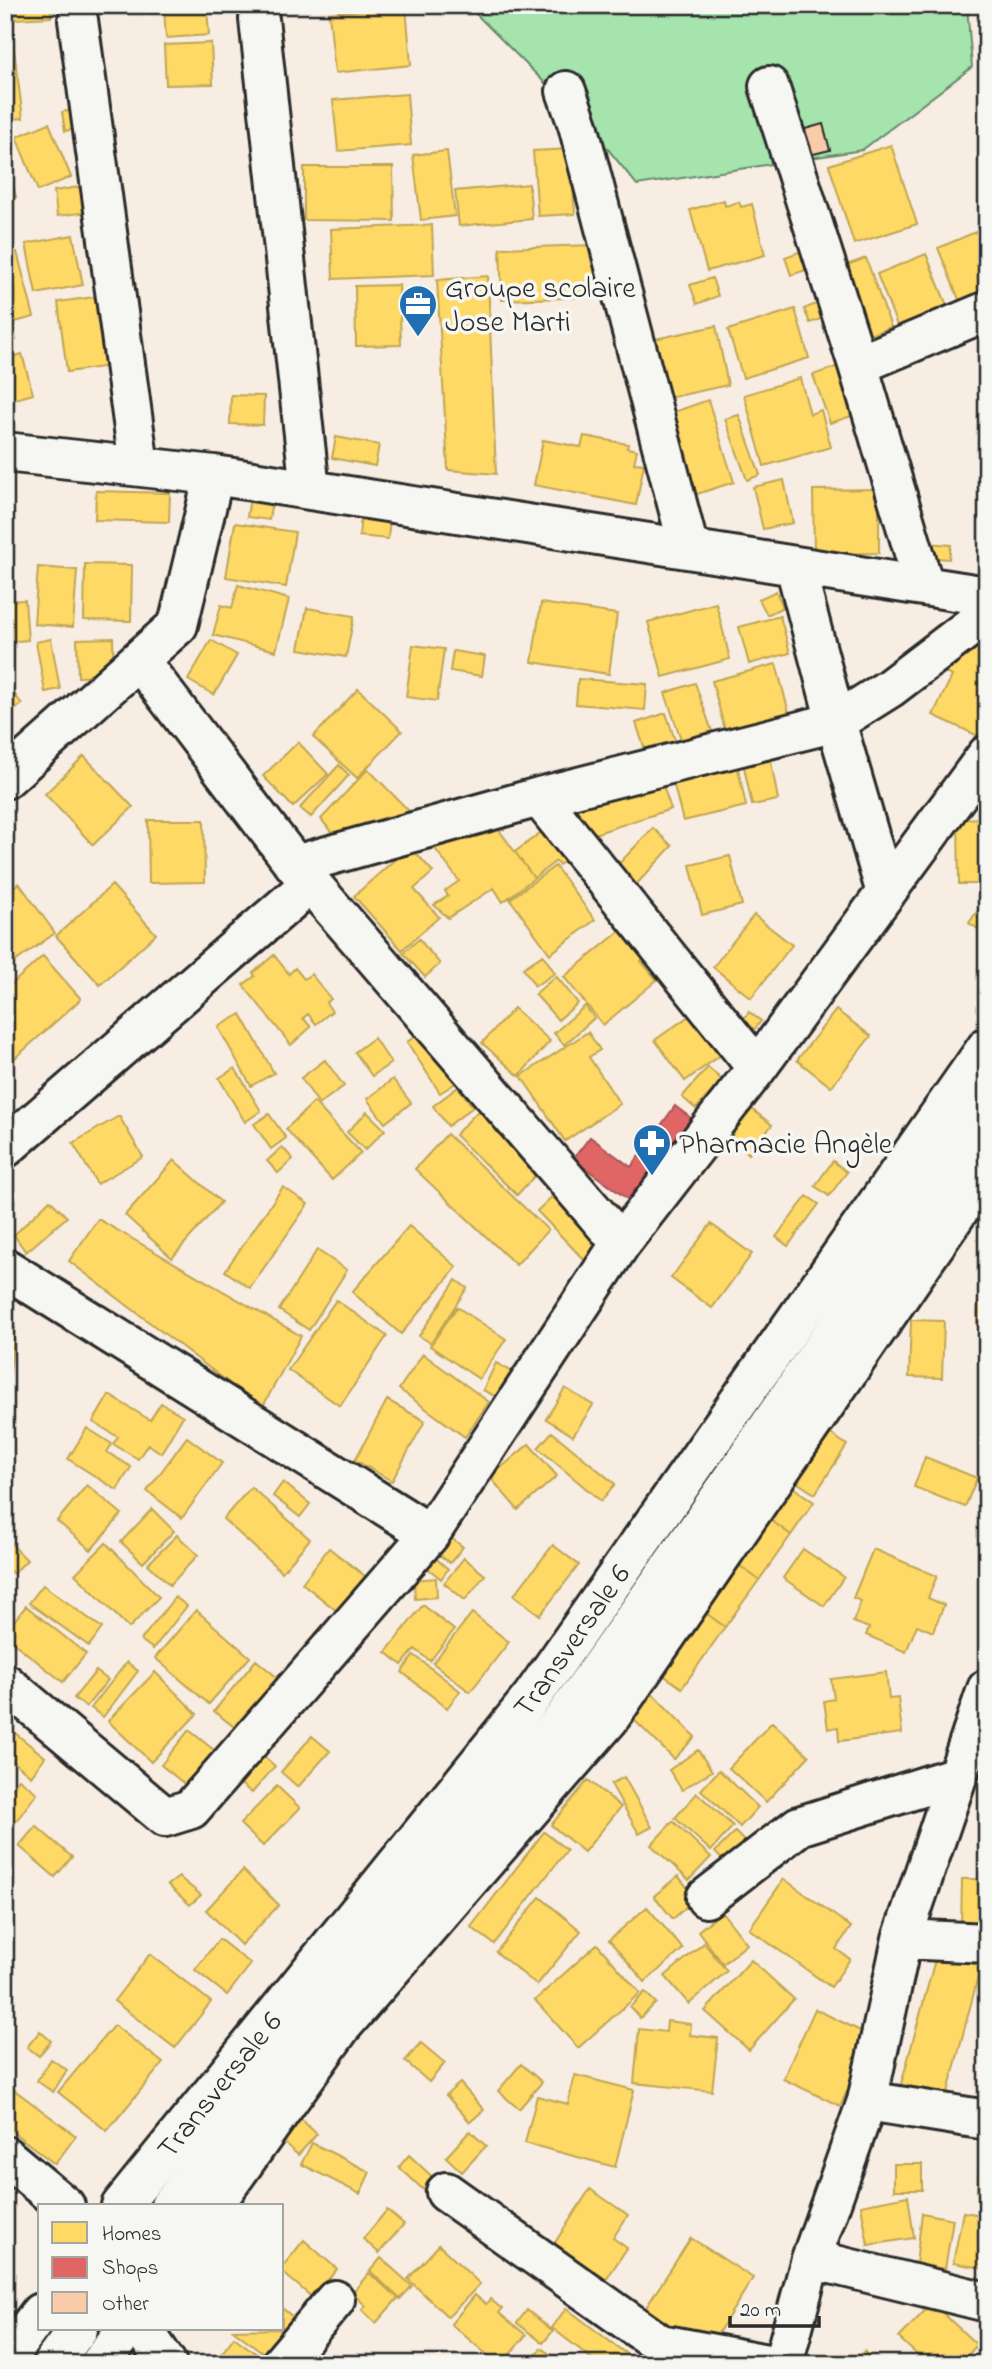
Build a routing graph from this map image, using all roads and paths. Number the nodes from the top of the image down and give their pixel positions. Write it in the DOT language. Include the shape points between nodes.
graph roads {
  1 [pos="259,19"];
  2 [pos="78,20"];
  3 [pos="769,86"];
  4 [pos="566,91"];
  5 [pos="987,311"];
  6 [pos="858,365"];
  7 [pos="5,452"];
  8 [pos="139,466"];
  9 [pos="214,475"];
  10 [pos="310,490"];
  11 [pos="689,549"];
  12 [pos="795,566"];
  13 [pos="924,586"];
  14 [pos="987,596"];
  15 [pos="987,614"];
  16 [pos="139,660"];
  17 [pos="836,722"];
  18 [pos="987,755"];
  19 [pos="5,779"];
  20 [pos="539,797"];
  21 [pos="303,874"];
  22 [pos="886,893"];
  23 [pos="987,1047"];
  24 [pos="757,1068"];
  25 [pos="987,1107"];
  26 [pos="5,1148"];
  27 [pos="987,1169"];
  28 [pos="621,1243"];
  29 [pos="5,1268"];
  30 [pos="757,1473"];
  31 [pos="430,1534"];
  32 [pos="5,1683"];
  33 [pos="987,1689"];
  34 [pos="957,1776"];
  35 [pos="706,1898"];
  36 [pos="902,1939"];
  37 [pos="987,1943"];
  38 [pos="296,2066"];
  39 [pos="867,2101"];
  40 [pos="987,2120"];
  41 [pos="5,2156"];
  42 [pos="446,2192"];
  43 [pos="63,2204"];
  44 [pos="123,2204"];
  45 [pos="172,2204"];
  46 [pos="214,2204"];
  47 [pos="811,2259"];
  48 [pos="335,2300"];
  49 [pos="987,2302"];
  50 [pos="38,2316"];
  51 [pos="77,2330"];
  52 [pos="125,2330"];
  53 [pos="144,2330"];
  54 [pos="5,2360"];
  55 [pos="52,2364"];
  56 [pos="100,2364"];
  57 [pos="167,2364"];
  58 [pos="281,2364"];
  59 [pos="767,2364"];
  60 [pos="783,2364"];
  1 -- 10 [label="street"];
  2 -- 8 [label="street"];
  3 -- 6 [label="street"];
  4 -- 11 [label="street"];
  5 -- 6 [label="street"];
  6 -- 13 [label="street"];
  7 -- 8 [label="street"];
  8 -- 9 [label="street"];
  9 -- 10 [label="street"];
  9 -- 16 [label="street" via="178,625"];
  10 -- 11 [label="street"];
  11 -- 12 [label="street"];
  12 -- 13 [label="street"];
  12 -- 17 [label="street"];
  13 -- 14 [label="street"];
  15 -- 17 [label="street" via="890,688"];
  16 -- 19 [label="street"];
  16 -- 21 [label="street"];
  17 -- 20 [label="street"];
  17 -- 22 [label="street"];
  18 -- 22 [label="street"];
  20 -- 21 [label="street"];
  20 -- 24 [label="street"];
  21 -- 26 [label="street"];
  21 -- 28 [label="street"];
  22 -- 24 [label="street"];
  23 -- 44 [label="street, Transversale 6" via="532,1697"];
  24 -- 28 [label="street"];
  25 -- 30 [label="street, Transversale 6"];
  27 -- 30 [label="street"];
  28 -- 31 [label="street"];
  29 -- 31 [label="street"];
  30 -- 38 [label="street, Transversale 6" via="564,1718 516,1800 332,1990 330,2019"];
  31 -- 32 [label="street" via="191,1809 165,1817"];
  33 -- 34 [label="street"];
  34 -- 35 [label="street" via="799,1826"];
  34 -- 36 [label="street"];
  36 -- 37 [label="street"];
  36 -- 39 [label="street"];
  38 -- 45 [label="street, Transversale 6"];
  38 -- 46 [label="street"];
  39 -- 40 [label="street"];
  39 -- 47 [label="street"];
  41 -- 43 [label="street"];
  42 -- 59 [label="street" via="660,2344"];
  47 -- 49 [label="street"];
  47 -- 60 [label="street"];
  48 -- 58 [label="street"];
  50 -- 54 [label="street"];
  51 -- 55 [label="street"];
  52 -- 56 [label="street"];
  53 -- 57 [label="street"];
}
